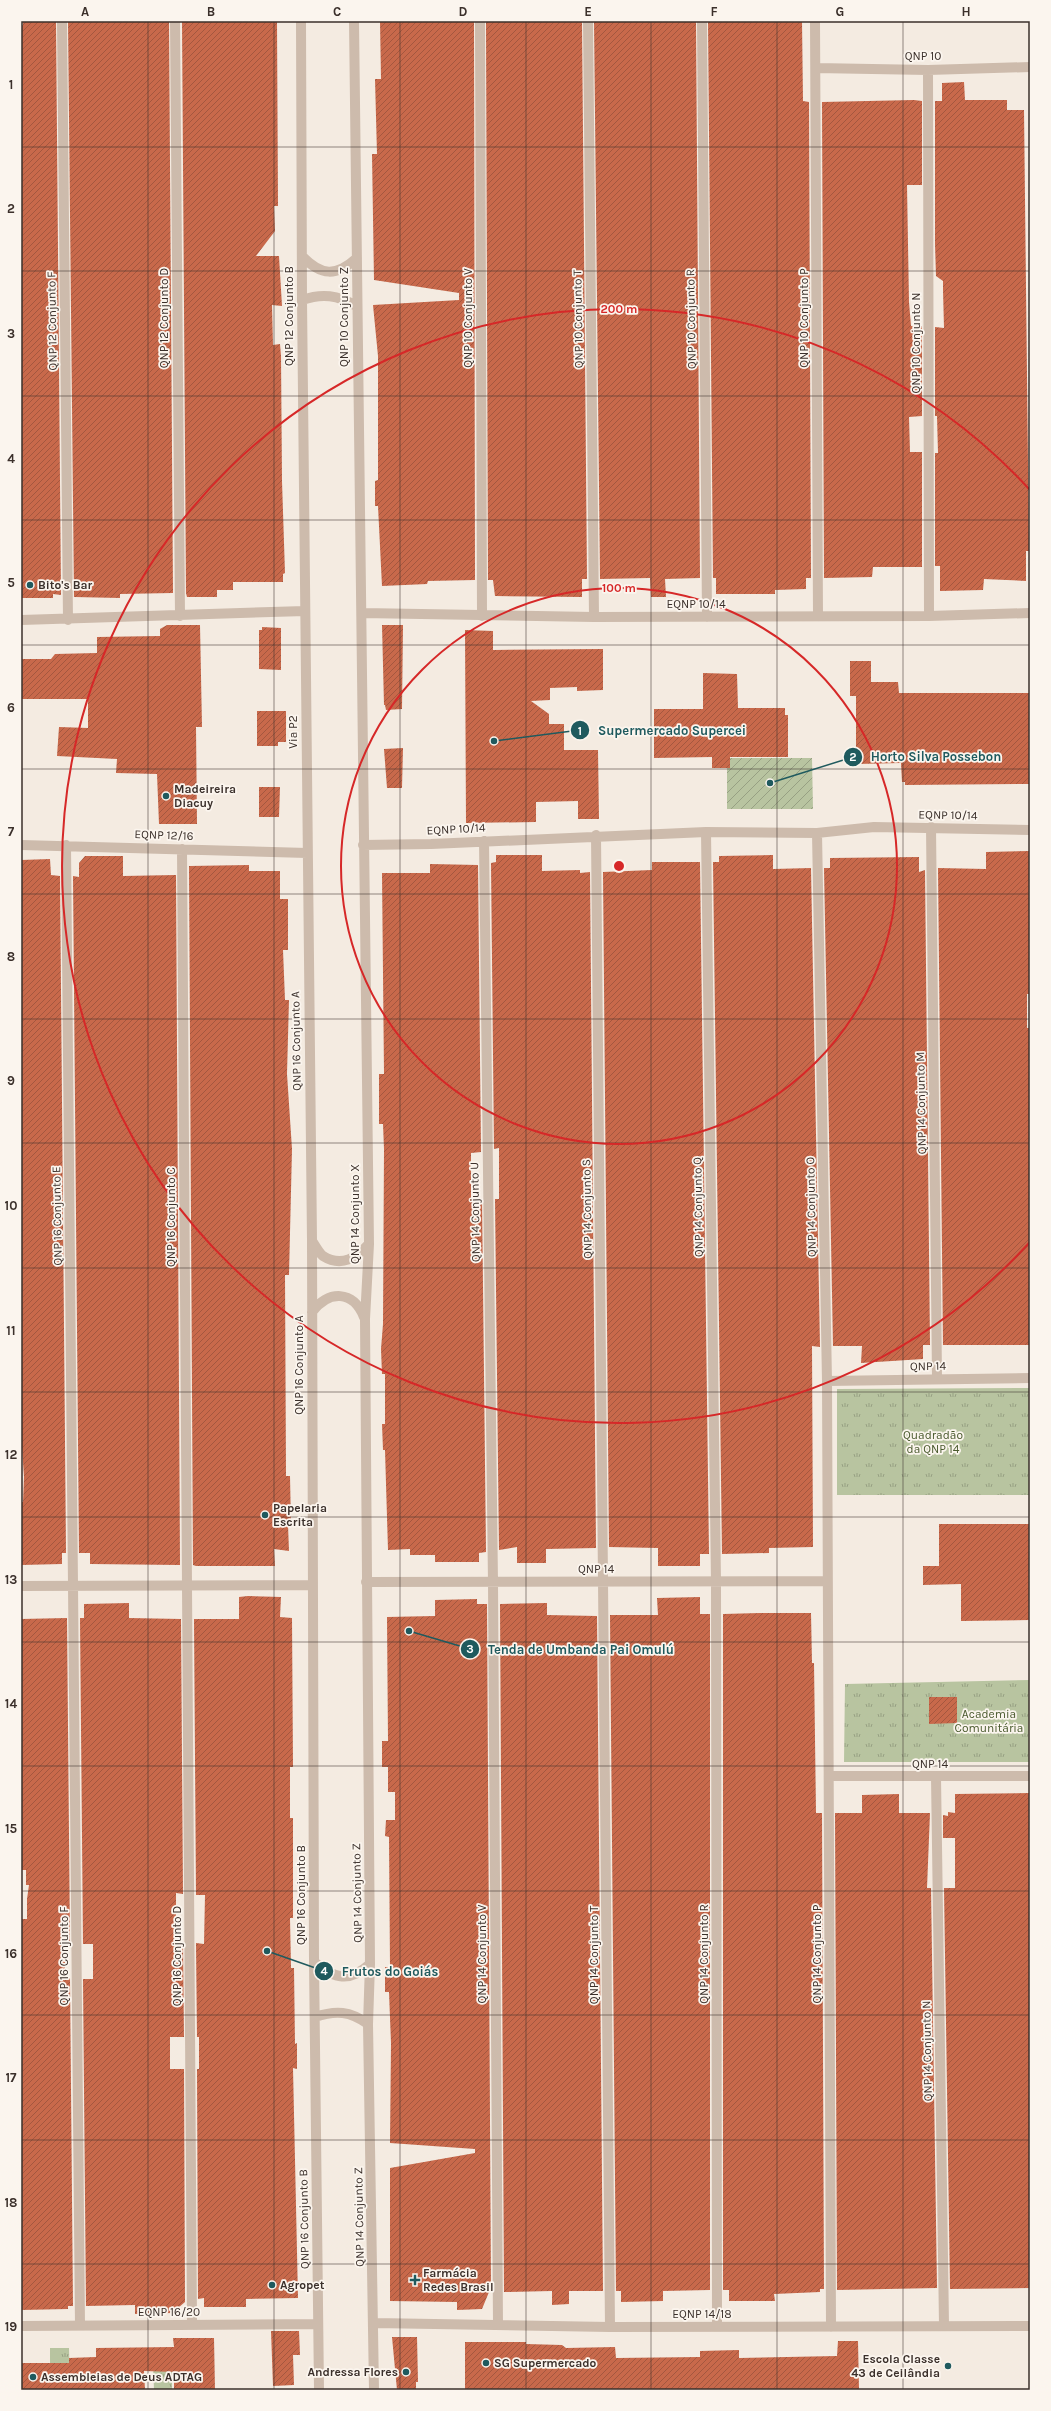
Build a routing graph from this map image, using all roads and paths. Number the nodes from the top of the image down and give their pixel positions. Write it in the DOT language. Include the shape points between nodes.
graph roads {
  1 [pos="62,21"];
  2 [pos="175,21"];
  3 [pos="301,21"];
  4 [pos="354,21"];
  5 [pos="480,21"];
  6 [pos="588,21"];
  7 [pos="702,21"];
  8 [pos="815,21"];
  9 [pos="1030,67"];
  10 [pos="816,68"];
  11 [pos="928,70"];
  12 [pos="302,256"];
  13 [pos="357,258"];
  14 [pos="302,300"];
  15 [pos="356,306"];
  16 [pos="305,611"];
  17 [pos="362,613"];
  18 [pos="1030,614"];
  19 [pos="180,616"];
  20 [pos="482,616"];
  21 [pos="818,616"];
  22 [pos="929,616"];
  23 [pos="594,617"];
  24 [pos="707,617"];
  25 [pos="21,620"];
  26 [pos="68,620"];
  27 [pos="931,827"];
  28 [pos="1030,830"];
  29 [pos="706,832"];
  30 [pos="817,833"];
  31 [pos="596,835"];
  32 [pos="484,841"];
  33 [pos="21,845"];
  34 [pos="66,845"];
  35 [pos="363,845"];
  36 [pos="182,849"];
  37 [pos="307,853"];
  38 [pos="312,1241"];
  39 [pos="369,1244"];
  40 [pos="312,1312"];
  41 [pos="365,1319"];
  42 [pos="937,1378"];
  43 [pos="1030,1378"];
  44 [pos="827,1381"];
  45 [pos="826,1581"];
  46 [pos="366,1582"];
  47 [pos="604,1582"];
  48 [pos="716,1582"];
  49 [pos="493,1583"];
  50 [pos="313,1585"];
  51 [pos="21,1586"];
  52 [pos="74,1586"];
  53 [pos="187,1586"];
  54 [pos="830,1776"];
  55 [pos="1030,1776"];
  56 [pos="936,1777"];
  57 [pos="314,1962"];
  58 [pos="370,1964"];
  59 [pos="315,2017"];
  60 [pos="368,2024"];
  61 [pos="374,2323"];
  62 [pos="318,2324"];
  63 [pos="192,2325"];
  64 [pos="498,2325"];
  65 [pos="944,2325"];
  66 [pos="21,2326"];
  67 [pos="80,2326"];
  68 [pos="1030,2326"];
  69 [pos="610,2327"];
  70 [pos="717,2327"];
  71 [pos="830,2327"];
  72 [pos="319,2390"];
  73 [pos="374,2390"];
  1 -- 26 [label="street, QNP 12 Conjunto F"];
  2 -- 19 [label="street, QNP 12 Conjunto D"];
  3 -- 12 [label="street, QNP 12 Conjunto B"];
  4 -- 13 [label="street, QNP 10 Conjunto Z"];
  5 -- 20 [label="street, QNP 10 Conjunto V"];
  6 -- 23 [label="street, QNP 10 Conjunto T"];
  7 -- 24 [label="street, QNP 10 Conjunto R"];
  8 -- 10 [label="street, QNP 10 Conjunto P"];
  9 -- 11 [label="street, QNP 10"];
  10 -- 11 [label="street, QNP 10"];
  10 -- 21 [label="street, QNP 10 Conjunto P"];
  11 -- 22 [label="street, QNP 10 Conjunto N"];
  12 -- 13 [label="street" via="313,268 329,272 344,269"];
  12 -- 14 [label="street, QNP 12 Conjunto B"];
  13 -- 15 [label="street, QNP 10 Conjunto Z"];
  14 -- 15 [label="street" via="324,295 341,298"];
  14 -- 16 [label="street, QNP 12 Conjunto B"];
  15 -- 17 [label="street, QNP 10 Conjunto Z"];
  16 -- 19 [label="street"];
  16 -- 37 [label="street, Via P2"];
  17 -- 20 [label="street, EQNP 10/14"];
  17 -- 35 [label="street"];
  18 -- 22 [label="street, EQNP 10/14"];
  19 -- 26 [label="street"];
  20 -- 23 [label="street, EQNP 10/14"];
  21 -- 22 [label="street, EQNP 10/14"];
  21 -- 24 [label="street, EQNP 10/14"];
  23 -- 24 [label="street, EQNP 10/14"];
  25 -- 26 [label="street"];
  27 -- 28 [label="street, EQNP 10/14"];
  27 -- 30 [label="street, EQNP 10/14" via="874,827"];
  27 -- 42 [label="street, QNP 14 Conjunto M"];
  29 -- 30 [label="street, EQNP 10/14"];
  29 -- 31 [label="street, EQNP 10/14"];
  29 -- 48 [label="street, QNP 14 Conjunto Q"];
  30 -- 44 [label="street, QNP 14 Conjunto O"];
  31 -- 32 [label="street, EQNP 10/14"];
  31 -- 47 [label="street, QNP 14 Conjunto S"];
  32 -- 35 [label="street, EQNP 10/14"];
  32 -- 49 [label="street, QNP 14 Conjunto U"];
  33 -- 34 [label="street, EQNP 12/16"];
  34 -- 36 [label="street, EQNP 12/16"];
  34 -- 52 [label="street, QNP 16 Conjunto E"];
  35 -- 39 [label="street, QNP 14 Conjunto X"];
  36 -- 37 [label="street, EQNP 12/16"];
  36 -- 53 [label="street, QNP 16 Conjunto C"];
  37 -- 38 [label="street, QNP 16 Conjunto A"];
  38 -- 39 [label="street" via="322,1256 340,1261 357,1257"];
  38 -- 40 [label="street, QNP 16 Conjunto A"];
  39 -- 41 [label="street, QNP 14 Conjunto X"];
  40 -- 41 [label="street" via="321,1301 334,1296 348,1298 359,1306"];
  40 -- 50 [label="street, QNP 16 Conjunto A"];
  41 -- 46 [label="street, QNP 14 Conjunto X"];
  42 -- 43 [label="street, QNP 14"];
  42 -- 44 [label="street, QNP 14"];
  44 -- 45 [label="street, QNP 14 Conjunto O"];
  45 -- 48 [label="street, QNP 14"];
  45 -- 54 [label="street, QNP 14 Conjunto P"];
  46 -- 49 [label="street, QNP 14"];
  46 -- 58 [label="street, QNP 14 Conjunto Z"];
  47 -- 48 [label="street, QNP 14"];
  47 -- 49 [label="street, QNP 14"];
  47 -- 69 [label="street, QNP 14 Conjunto T"];
  48 -- 70 [label="street, QNP 14 Conjunto R"];
  49 -- 64 [label="street, QNP 14 Conjunto V"];
  50 -- 53 [label="street"];
  50 -- 57 [label="street, QNP 16 Conjunto B"];
  51 -- 52 [label="street"];
  52 -- 53 [label="street"];
  52 -- 67 [label="street, QNP 16 Conjunto F"];
  53 -- 63 [label="street, QNP 16 Conjunto D"];
  54 -- 56 [label="street, QNP 14"];
  54 -- 71 [label="street, QNP 14 Conjunto P"];
  55 -- 56 [label="street, QNP 14"];
  56 -- 65 [label="street, QNP 14 Conjunto N"];
  57 -- 58 [label="street" via="328,1973 343,1977 358,1974"];
  57 -- 59 [label="street, QNP 16 Conjunto B"];
  58 -- 60 [label="street, QNP 14 Conjunto Z"];
  59 -- 60 [label="street" via="330,2012 344,2012 357,2016"];
  59 -- 62 [label="street, QNP 16 Conjunto B"];
  60 -- 61 [label="street, QNP 14 Conjunto Z"];
  61 -- 64 [label="street, EQNP 14/18"];
  61 -- 73 [label="street"];
  62 -- 63 [label="street, EQNP 16/20"];
  62 -- 72 [label="street"];
  63 -- 67 [label="street, EQNP 16/20"];
  64 -- 69 [label="street, EQNP 14/18"];
  65 -- 68 [label="street, EQNP 14/18"];
  65 -- 71 [label="street, EQNP 14/18"];
  66 -- 67 [label="street, EQNP 16/20"];
  69 -- 70 [label="street, EQNP 14/18"];
  70 -- 71 [label="street, EQNP 14/18"];
}
